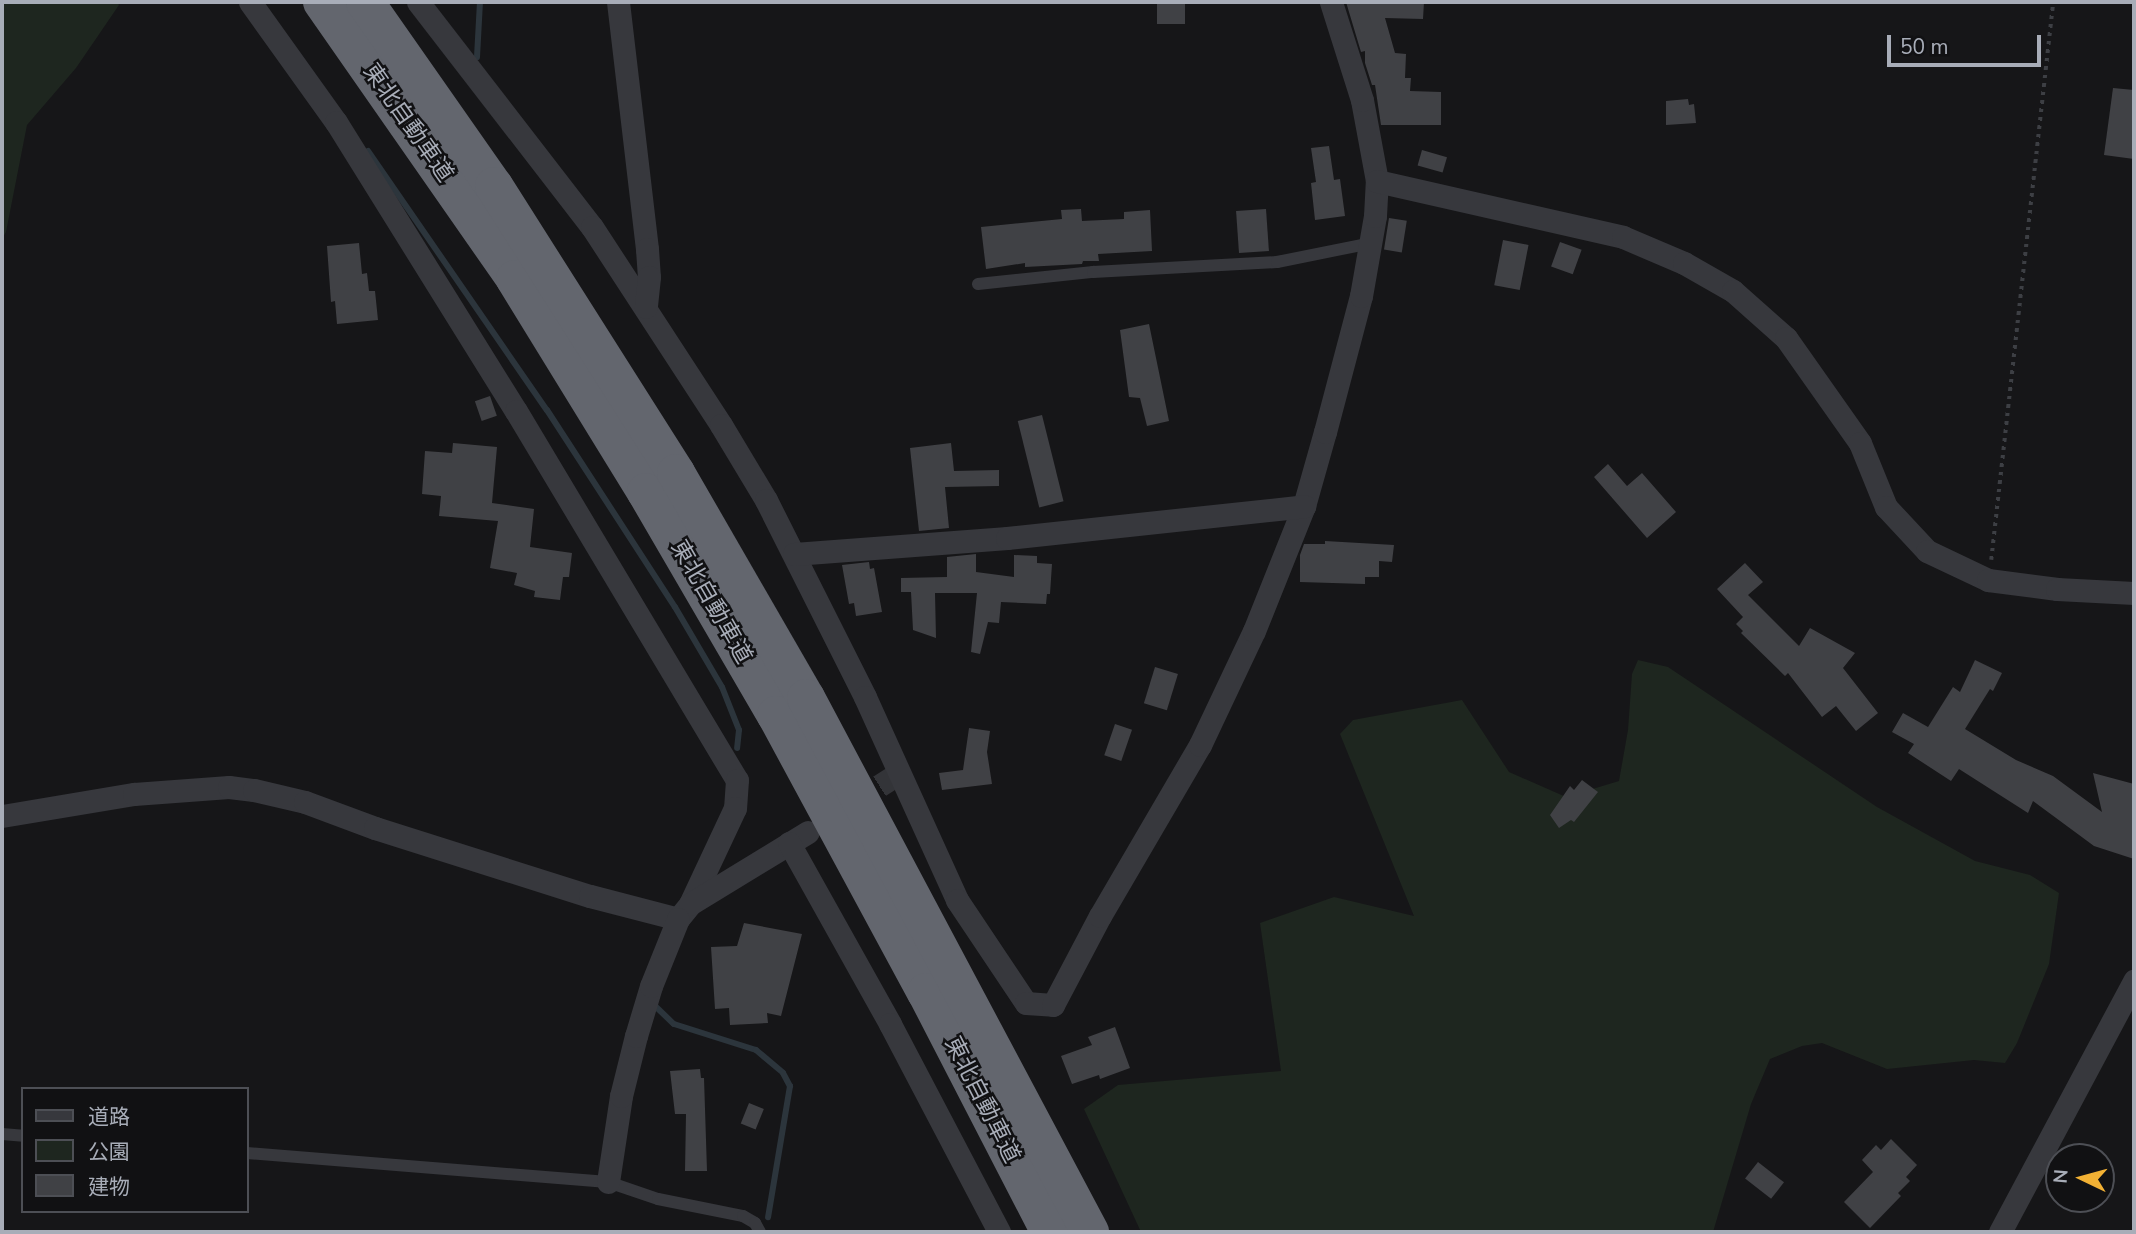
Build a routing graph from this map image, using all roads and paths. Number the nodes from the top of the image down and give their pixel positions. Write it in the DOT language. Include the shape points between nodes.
graph roads {
  1 [pos="250,2"];
  2 [pos="322,2"];
  3 [pos="365,2"];
  4 [pos="418,2"];
  5 [pos="618,2"];
  6 [pos="1331,2"];
  7 [pos="2053,2"];
  8 [pos="1377,181"];
  9 [pos="1371,243"];
  10 [pos="978,284"];
  11 [pos="646,307"];
  12 [pos="1304,506"];
  13 [pos="794,554"];
  14 [pos="1989,580"];
  15 [pos="2134,593"];
  16 [pos="2,816"];
  17 [pos="676,914"];
  18 [pos="2134,981"];
  19 [pos="2,1134"];
  20 [pos="21,1136"];
  21 [pos="248,1153"];
  22 [pos="608,1182"];
  23 [pos="760,1232"];
  24 [pos="999,1232"];
  25 [pos="1050,1232"];
  26 [pos="1090,1232"];
  27 [pos="2000,1232"];
  1 -- 17 [label="street" via="351,145 737,779 734,808"];
  2 -- 25 [label="highway, 東北自動車道" via="485,234 646,492 782,727"];
  3 -- 26 [label="highway, 東北自動車道" via="494,186 676,473 806,698"];
  4 -- 11 [label="street" via="593,227"];
  5 -- 11 [label="street" via="647,249"];
  6 -- 8 [label="street" via="1362,100"];
  7 -- 14 [label="path"];
  8 -- 9 [label="street"];
  8 -- 14 [label="street" via="1623,237 1733,290 1786,338 1853,433 1886,507 1927,551"];
  9 -- 10 [label="lane" via="1277,262 1093,272"];
  9 -- 12 [label="street" via="1362,296"];
  11 -- 13 [label="street" via="721,425"];
  12 -- 13 [label="street" via="1007,538"];
  12 -- 13 [label="street" via="1254,631 1200,745 1053,1005 1026,1003 957,900"];
  14 -- 15 [label="street"];
  16 -- 17 [label="street" via="134,794 229,787 254,790 304,802 590,896"];
  17 -- 22 [label="street" via="621,1096"];
  17 -- 24 [label="street" via="798,838"];
  18 -- 27 [label="street"];
  19 -- 20 [label="lane"];
  21 -- 22 [label="lane"];
  22 -- 23 [label="lane" via="658,1199 739,1214 755,1223"];
}
